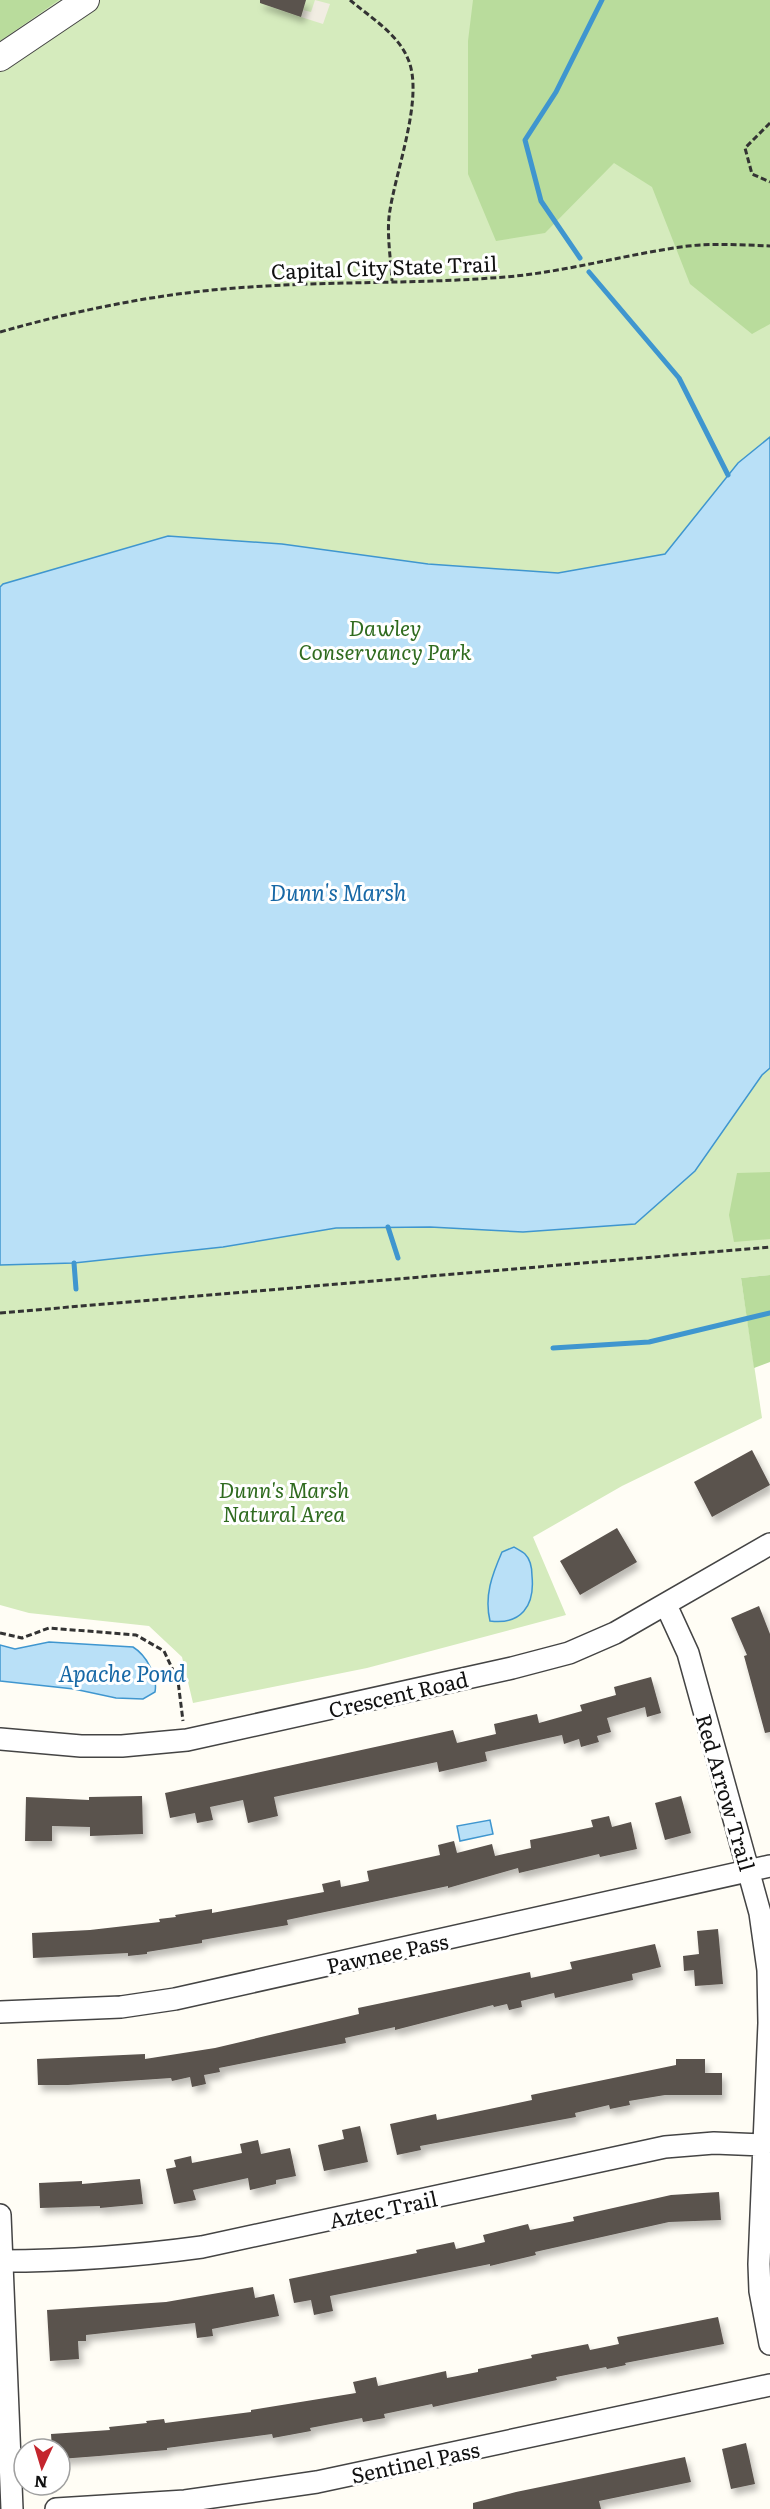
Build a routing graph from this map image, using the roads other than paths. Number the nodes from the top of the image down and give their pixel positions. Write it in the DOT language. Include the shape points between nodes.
graph roads {
  1 [pos="86,0"];
  2 [pos="0,58"];
  3 [pos="770,1544"];
  4 [pos="666,1605"];
  5 [pos="0,1739"];
  6 [pos="770,1866"];
  7 [pos="750,1872"];
  8 [pos="0,2012"];
  9 [pos="763,2145"];
  10 [pos="0,2215"];
  11 [pos="1,2261"];
  12 [pos="770,2344"];
  13 [pos="770,2385"];
  14 [pos="12,2509"];
  15 [pos="56,2509"];
  1 -- 2 [label="street"];
  3 -- 4 [label="street, Crescent Road"];
  4 -- 5 [label="street, Crescent Road" via="569,1653 187,1740 81,1746"];
  4 -- 7 [label="street, Red Arrow Trail" via="688,1653"];
  6 -- 7 [label="street, Pawnee Pass"];
  7 -- 8 [label="street, Pawnee Pass" via="175,1999 121,2007"];
  7 -- 9 [label="street, Red Arrow Trail" via="768,1970"];
  9 -- 11 [label="street, Aztec Trail" via="665,2147 202,2247 151,2254"];
  9 -- 12 [label="street, Red Arrow Trail" via="759,2264"];
  10 -- 11 [label="street"];
  11 -- 14 [label="street"];
  13 -- 15 [label="street, Sentinel Pass" via="317,2482 184,2501"];
}
